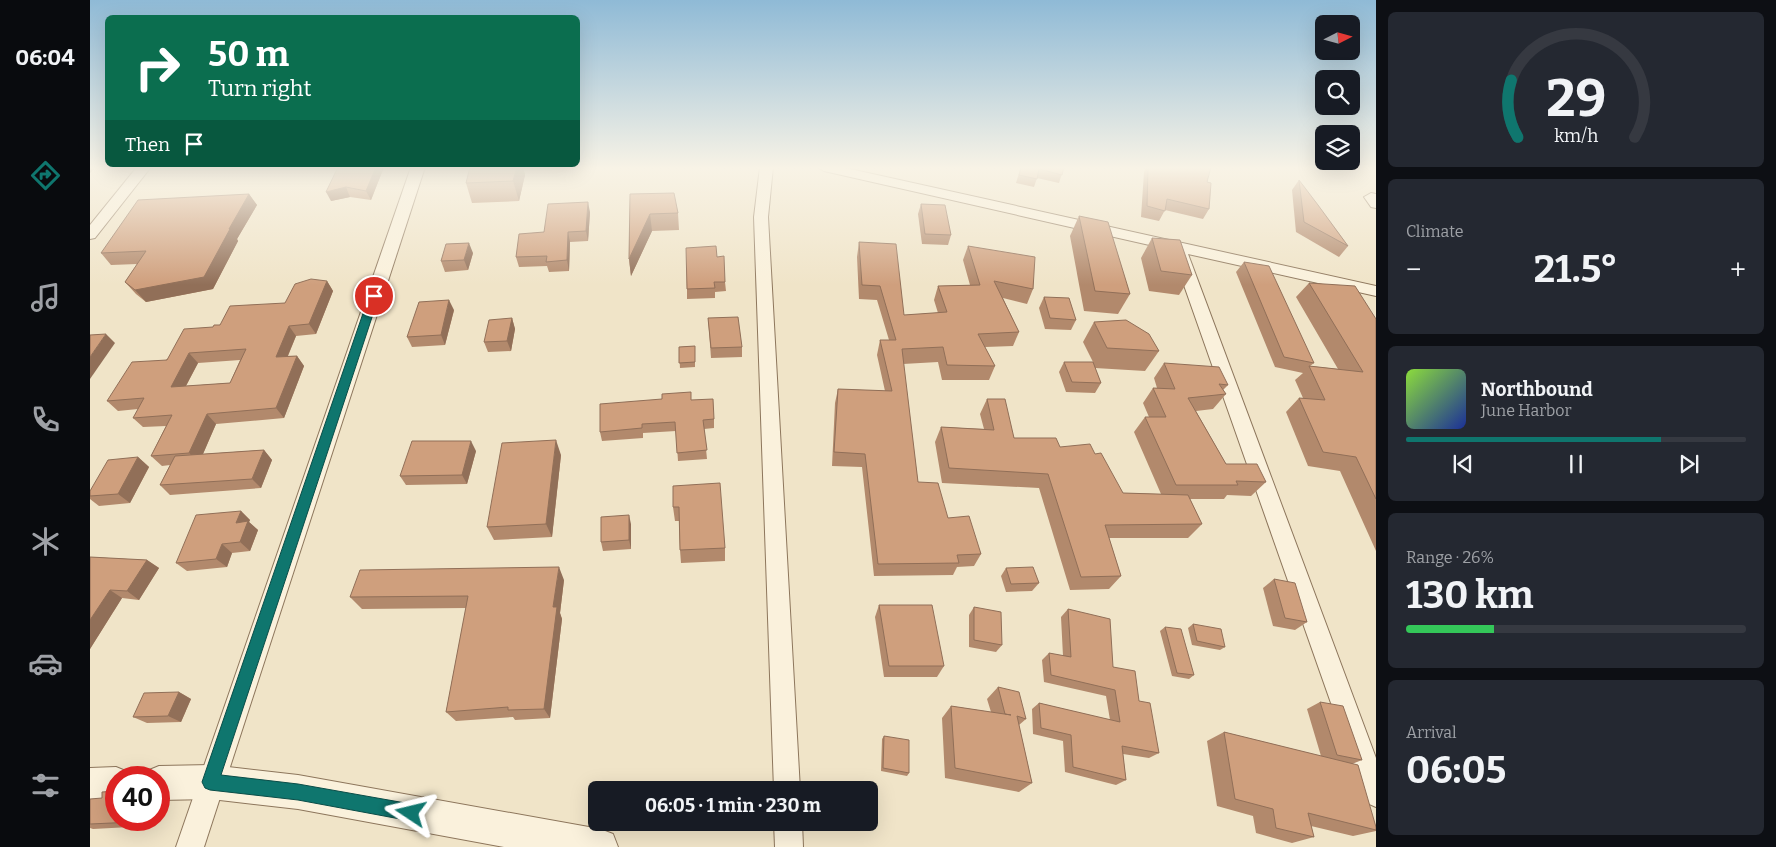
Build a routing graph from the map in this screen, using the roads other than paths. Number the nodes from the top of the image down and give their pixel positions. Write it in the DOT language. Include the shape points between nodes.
graph roads {
  1 [pos="113,207"];
  2 [pos="405,207"];
  3 [pos="762,207"];
  4 [pos="999,207"];
  5 [pos="90,235"];
  6 [pos="1179,247"];
  7 [pos="1376,291"];
  8 [pos="787,781"];
  9 [pos="210,782"];
  10 [pos="170,783"];
  11 [pos="105,784"];
  12 [pos="90,785"];
  13 [pos="1376,794"];
  14 [pos="788,831"];
  15 [pos="190,847"];
  16 [pos="600,847"];
  17 [pos="789,847"];
  1 -- 5 [label="street"];
  2 -- 9 [label="street"];
  3 -- 8 [label="street"];
  4 -- 6 [label="street"];
  6 -- 7 [label="street"];
  6 -- 13 [label="street"];
  9 -- 10 [label="street"];
  9 -- 15 [label="street"];
  9 -- 16 [label="street" via="298,792"];
  11 -- 12 [label="street"];
  14 -- 17 [label="street"];
}
